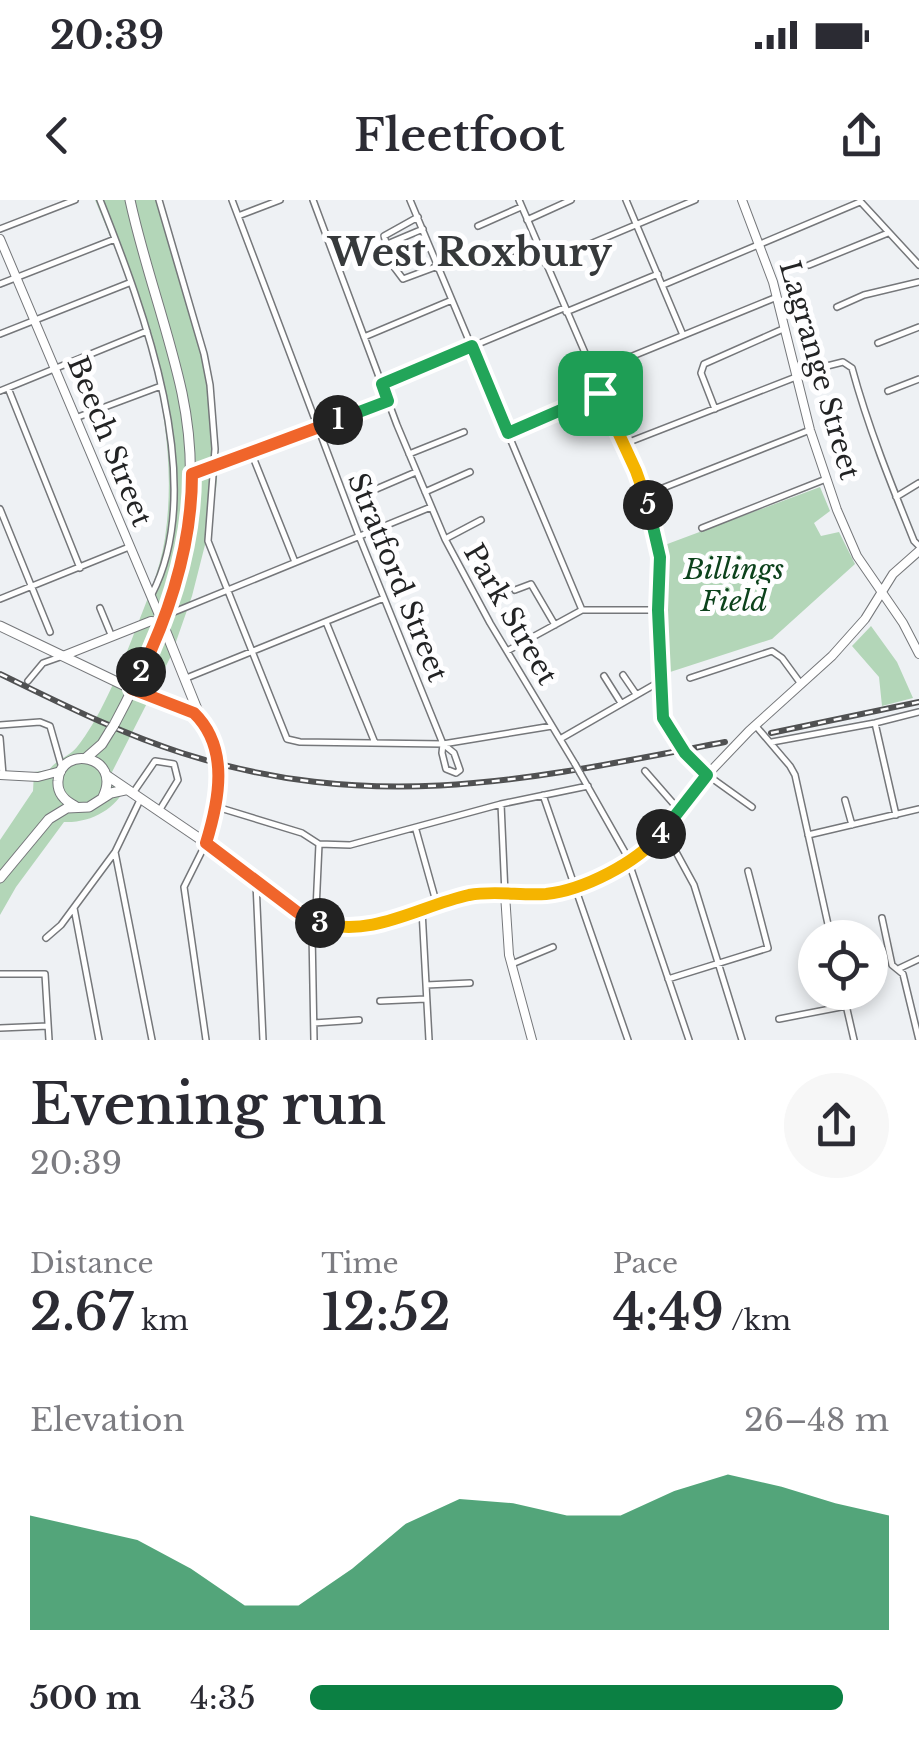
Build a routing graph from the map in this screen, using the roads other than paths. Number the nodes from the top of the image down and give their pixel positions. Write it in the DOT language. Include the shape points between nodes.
graph roads {
  1 [pos="75,200"];
  2 [pos="100,200"];
  3 [pos="130,200"];
  4 [pos="158,200"];
  5 [pos="232,200"];
  6 [pos="280,200"];
  7 [pos="314,200"];
  8 [pos="410,200"];
  9 [pos="424,200"];
  10 [pos="571,200"];
  11 [pos="626,200"];
  12 [pos="695,200"];
  13 [pos="742,200"];
  14 [pos="860,201"];
  15 [pos="520,204"];
  16 [pos="414,209"];
  17 [pos="238,216"];
  18 [pos="418,217"];
  19 [pos="527,220"];
  20 [pos="636,224"];
  21 [pos="478,226"];
  22 [pos="0,229"];
  23 [pos="423,229"];
  24 [pos="888,233"];
  25 [pos="0,238"];
  26 [pos="115,239"];
  27 [pos="759,244"];
  28 [pos="385,245"];
  29 [pos="538,247"];
  30 [pos="545,264"];
  31 [pos="810,265"];
  32 [pos="919,265"];
  33 [pos="438,266"];
  34 [pos="495,266"];
  35 [pos="658,274"];
  36 [pos="17,278"];
  37 [pos="919,282"];
  38 [pos="129,283"];
  39 [pos="0,284"];
  40 [pos="662,286"];
  41 [pos="776,297"];
  42 [pos="452,300"];
  43 [pos="836,306"];
  44 [pos="565,310"];
  45 [pos="36,320"];
  46 [pos="919,327"];
  47 [pos="783,329"];
  48 [pos="146,331"];
  49 [pos="0,334"];
  50 [pos="684,335"];
  51 [pos="364,337"];
  52 [pos="878,343"];
  53 [pos="472,346"];
  54 [pos="56,368"];
  55 [pos="591,374"];
  56 [pos="795,378"];
  57 [pos="919,379"];
  58 [pos="382,384"];
  59 [pos="160,386"];
  60 [pos="4,390"];
  61 [pos="888,391"];
  62 [pos="600,393"];
  63 [pos="388,401"];
  64 [pos="715,409"];
  65 [pos="78,417"];
  66 [pos="318,428"];
  67 [pos="810,430"];
  68 [pos="464,432"];
  69 [pos="508,433"];
  70 [pos="624,444"];
  71 [pos="251,452"];
  72 [pos="409,454"];
  73 [pos="215,464"];
  74 [pos="416,472"];
  75 [pos="470,472"];
  76 [pos="192,474"];
  77 [pos="826,480"];
  78 [pos="919,482"];
  79 [pos="374,490"];
  80 [pos="425,492"];
  81 [pos="644,495"];
  82 [pos="896,497"];
  83 [pos="173,504"];
  84 [pos="191,504"];
  85 [pos="431,507"];
  86 [pos="0,509"];
  87 [pos="481,520"];
  88 [pos="702,528"];
  89 [pos="358,536"];
  90 [pos="445,539"];
  91 [pos="129,547"];
  92 [pos="919,549"];
  93 [pos="295,562"];
  94 [pos="80,568"];
  95 [pos="31,587"];
  96 [pos="227,590"];
  97 [pos="515,590"];
  98 [pos="882,590"];
  99 [pos="151,597"];
  100 [pos="384,598"];
  101 [pos="0,599"];
  102 [pos="100,608"];
  103 [pos="582,610"];
  104 [pos="658,610"];
  105 [pos="162,622"];
  106 [pos="326,622"];
  107 [pos="554,625"];
  108 [pos="0,626"];
  109 [pos="50,632"];
  110 [pos="112,636"];
  111 [pos="252,651"];
  112 [pos="507,651"];
  113 [pos="919,654"];
  114 [pos="63,656"];
  115 [pos="623,675"];
  116 [pos="604,676"];
  117 [pos="690,678"];
  118 [pos="184,679"];
  119 [pos="28,682"];
  120 [pos="659,682"];
  121 [pos="801,684"];
  122 [pos="132,689"];
  123 [pos="636,694"];
  124 [pos="621,703"];
  125 [pos="919,712"];
  126 [pos="200,718"];
  127 [pos="876,723"];
  128 [pos="755,724"];
  129 [pos="0,725"];
  130 [pos="552,726"];
  131 [pos="0,738"];
  132 [pos="560,739"];
  133 [pos="772,742"];
  134 [pos="375,743"];
  135 [pos="102,744"];
  136 [pos="443,744"];
  137 [pos="83,758"];
  138 [pos="62,769"];
  139 [pos="645,771"];
  140 [pos="104,772"];
  141 [pos="2,775"];
  142 [pos="707,775"];
  143 [pos="38,777"];
  144 [pos="588,786"];
  145 [pos="58,788"];
  146 [pos="134,794"];
  147 [pos="543,795"];
  148 [pos="102,798"];
  149 [pos="846,800"];
  150 [pos="218,803"];
  151 [pos="501,804"];
  152 [pos="78,807"];
  153 [pos="752,807"];
  154 [pos="679,810"];
  155 [pos="919,810"];
  156 [pos="159,811"];
  157 [pos="896,815"];
  158 [pos="49,819"];
  159 [pos="852,825"];
  160 [pos="416,830"];
  161 [pos="664,830"];
  162 [pos="808,836"];
  163 [pos="206,843"];
  164 [pos="319,844"];
  165 [pos="115,852"];
  166 [pos="628,863"];
  167 [pos="748,870"];
  168 [pos="0,878"];
  169 [pos="256,880"];
  170 [pos="575,886"];
  171 [pos="505,894"];
  172 [pos="436,905"];
  173 [pos="74,908"];
  174 [pos="422,910"];
  175 [pos="882,918"];
  176 [pos="826,920"];
  177 [pos="314,921"];
  178 [pos="46,938"];
  179 [pos="553,948"];
  180 [pos="919,959"];
  181 [pos="718,962"];
  182 [pos="512,964"];
  183 [pos="899,968"];
  184 [pos="0,974"];
  185 [pos="668,979"];
  186 [pos="470,982"];
  187 [pos="426,985"];
  188 [pos="426,999"];
  189 [pos="380,1002"];
  190 [pos="825,1010"];
  191 [pos="847,1010"];
  192 [pos="779,1019"];
  193 [pos="359,1020"];
  194 [pos="314,1023"];
  195 [pos="48,1026"];
  196 [pos="0,1028"];
  197 [pos="49,1040"];
  198 [pos="98,1040"];
  199 [pos="152,1040"];
  200 [pos="206,1040"];
  201 [pos="263,1040"];
  202 [pos="314,1040"];
  203 [pos="429,1040"];
  204 [pos="532,1040"];
  205 [pos="628,1040"];
  206 [pos="689,1040"];
  207 [pos="742,1040"];
  208 [pos="854,1040"];
  209 [pos="919,1040"];
  1 -- 22 [label="street"];
  2 -- 26 [label="street"];
  3 -- 76 [label="main road" via="178,375"];
  4 -- 73 [label="street" via="204,354"];
  5 -- 17 [label="street, Stratford Street"];
  6 -- 17 [label="street"];
  7 -- 51 [label="street, Park Street"];
  8 -- 16 [label="street"];
  9 -- 16 [label="street"];
  10 -- 19 [label="street"];
  11 -- 20 [label="street"];
  12 -- 20 [label="street"];
  13 -- 27 [label="main road, Lagrange Street"];
  14 -- 24 [label="street"];
  14 -- 27 [label="street"];
  15 -- 19 [label="street"];
  15 -- 21 [label="street"];
  16 -- 18 [label="street"];
  17 -- 66 [label="street, Stratford Street"];
  18 -- 23 [label="street"];
  18 -- 28 [label="street" via="386,234"];
  19 -- 29 [label="street"];
  20 -- 30 [label="street"];
  20 -- 35 [label="street"];
  23 -- 28 [label="street"];
  23 -- 33 [label="street"];
  24 -- 31 [label="street"];
  24 -- 32 [label="street"];
  25 -- 36 [label="main road, Beech Street"];
  26 -- 36 [label="street"];
  26 -- 38 [label="street"];
  27 -- 40 [label="street"];
  27 -- 41 [label="main road, Lagrange Street"];
  28 -- 33 [label="street" via="403,278"];
  29 -- 30 [label="street"];
  29 -- 34 [label="street"];
  30 -- 44 [label="street"];
  33 -- 42 [label="street"];
  35 -- 40 [label="street"];
  35 -- 44 [label="street"];
  36 -- 39 [label="street"];
  36 -- 45 [label="main road, Beech Street"];
  37 -- 43 [label="street"];
  38 -- 45 [label="street"];
  38 -- 48 [label="street"];
  40 -- 50 [label="street"];
  41 -- 47 [label="main road, Lagrange Street"];
  41 -- 50 [label="street"];
  42 -- 51 [label="street"];
  42 -- 53 [label="street"];
  44 -- 53 [label="street"];
  44 -- 55 [label="street"];
  45 -- 49 [label="street"];
  45 -- 54 [label="main road, Beech Street"];
  46 -- 52 [label="street"];
  47 -- 56 [label="main road, Lagrange Street"];
  47 -- 64 [label="street" via="704,364 701,373"];
  48 -- 54 [label="street"];
  48 -- 59 [label="street"];
  50 -- 55 [label="street"];
  51 -- 58 [label="street, Park Street"];
  53 -- 58 [label="street"];
  53 -- 69 [label="street"];
  54 -- 60 [label="street"];
  54 -- 65 [label="main road, Beech Street"];
  55 -- 62 [label="street"];
  56 -- 64 [label="street"];
  56 -- 67 [label="main road, Lagrange Street"];
  56 -- 82 [label="street" via="838,363 852,368"];
  57 -- 61 [label="street"];
  58 -- 63 [label="street, Park Street"];
  59 -- 65 [label="street"];
  59 -- 83 [label="street"];
  60 -- 94 [label="street"];
  62 -- 69 [label="street"];
  62 -- 70 [label="street"];
  63 -- 66 [label="street"];
  63 -- 72 [label="street, Park Street"];
  64 -- 70 [label="street"];
  65 -- 91 [label="main road, Beech Street"];
  66 -- 71 [label="street"];
  66 -- 89 [label="street, Stratford Street"];
  67 -- 77 [label="main road, Lagrange Street"];
  67 -- 81 [label="street"];
  68 -- 72 [label="street"];
  69 -- 103 [label="street"];
  70 -- 81 [label="street"];
  71 -- 73 [label="street"];
  71 -- 93 [label="street"];
  72 -- 74 [label="street, Park Street"];
  73 -- 76 [label="street"];
  73 -- 96 [label="street" via="208,541"];
  74 -- 79 [label="street"];
  74 -- 80 [label="street, Park Street"];
  75 -- 80 [label="street"];
  76 -- 84 [label="main road"];
  77 -- 88 [label="street"];
  77 -- 98 [label="main road, Lagrange Street" via="858,556"];
  78 -- 82 [label="street"];
  80 -- 85 [label="street, Park Street"];
  81 -- 104 [label="street" via="658,540"];
  82 -- 92 [label="street"];
  83 -- 84 [label="street"];
  83 -- 99 [label="street"];
  84 -- 105 [label="main road" via="182,563"];
  85 -- 89 [label="street"];
  85 -- 90 [label="street, Park Street"];
  86 -- 95 [label="street"];
  87 -- 90 [label="street"];
  89 -- 93 [label="street"];
  89 -- 100 [label="street, Stratford Street"];
  90 -- 112 [label="street, Park Street"];
  91 -- 94 [label="street"];
  91 -- 99 [label="main road, Beech Street"];
  92 -- 98 [label="main road"];
  93 -- 96 [label="street"];
  94 -- 95 [label="street"];
  95 -- 101 [label="street"];
  95 -- 109 [label="street"];
  96 -- 105 [label="street"];
  96 -- 111 [label="street"];
  97 -- 107 [label="street" via="531,584"];
  98 -- 113 [label="main road, Lagrange Street"];
  98 -- 121 [label="main road" via="865,619"];
  99 -- 105 [label="main road, Beech Street"];
  100 -- 106 [label="street"];
  100 -- 136 [label="street, Stratford Street"];
  102 -- 110 [label="street"];
  103 -- 104 [label="street"];
  103 -- 107 [label="street"];
  104 -- 120 [label="street"];
  105 -- 110 [label="main road"];
  105 -- 118 [label="main road, Beech Street"];
  105 -- 122 [label="main road"];
  106 -- 111 [label="street"];
  106 -- 134 [label="street"];
  107 -- 112 [label="street"];
  108 -- 114 [label="main road"];
  110 -- 114 [label="main road"];
  111 -- 118 [label="street"];
  111 -- 134 [label="street" via="290,742"];
  112 -- 130 [label="street, Park Street"];
  114 -- 119 [label="street" via="43,664"];
  114 -- 122 [label="main road"];
  115 -- 123 [label="street"];
  116 -- 124 [label="street"];
  117 -- 121 [label="street" via="772,652"];
  118 -- 126 [label="main road, Beech Street"];
  120 -- 123 [label="street"];
  120 -- 142 [label="street, bridge" via="663,718"];
  121 -- 128 [label="main road"];
  122 -- 126 [label="main road"];
  122 -- 135 [label="main road"];
  123 -- 124 [label="street"];
  124 -- 132 [label="street"];
  125 -- 127 [label="street"];
  126 -- 150 [label="main road, Beech Street" via="217,764"];
  127 -- 133 [label="street"];
  127 -- 157 [label="street"];
  128 -- 133 [label="street"];
  128 -- 142 [label="main road"];
  129 -- 138 [label="street" via="50,726"];
  130 -- 132 [label="street, Park Street"];
  130 -- 136 [label="street"];
  131 -- 141 [label="street"];
  132 -- 144 [label="street, Park Street, bridge"];
  133 -- 162 [label="street" via="795,775"];
  134 -- 136 [label="street"];
  135 -- 137 [label="main road"];
  135 -- 140 [label="main road"];
  136 -- 136 [label="street, Stratford Street" via="458,761 460,770 446,769"];
  137 -- 138 [label="main road"];
  137 -- 140 [label="main road"];
  138 -- 143 [label="main road"];
  138 -- 145 [label="main road"];
  139 -- 154 [label="street"];
  140 -- 146 [label="main road"];
  140 -- 148 [label="main road"];
  141 -- 143 [label="main road"];
  142 -- 153 [label="street"];
  142 -- 154 [label="main road"];
  143 -- 145 [label="main road"];
  144 -- 147 [label="street"];
  144 -- 166 [label="street, Park Street"];
  145 -- 152 [label="main road"];
  145 -- 158 [label="main road"];
  146 -- 148 [label="main road" via="117,790"];
  146 -- 156 [label="main road"];
  146 -- 156 [label="street" via="156,761 174,764 178,780"];
  146 -- 165 [label="street"];
  147 -- 151 [label="street"];
  147 -- 170 [label="street"];
  148 -- 152 [label="main road"];
  149 -- 159 [label="street"];
  150 -- 163 [label="main road"];
  150 -- 164 [label="street"];
  151 -- 164 [label="street" via="350,845"];
  151 -- 171 [label="street"];
  152 -- 158 [label="main road"];
  154 -- 161 [label="main road"];
  155 -- 157 [label="street"];
  156 -- 163 [label="main road"];
  157 -- 159 [label="street"];
  158 -- 168 [label="main road"];
  159 -- 162 [label="street"];
  160 -- 172 [label="street"];
  161 -- 166 [label="main road"];
  161 -- 181 [label="street" via="691,877"];
  162 -- 176 [label="street"];
  163 -- 169 [label="main road"];
  163 -- 200 [label="street" via="184,887"];
  164 -- 177 [label="street"];
  165 -- 173 [label="street"];
  165 -- 199 [label="street"];
  166 -- 170 [label="main road"];
  166 -- 185 [label="street, Park Street"];
  167 -- 181 [label="street" via="768,948"];
  169 -- 177 [label="main road"];
  169 -- 201 [label="street"];
  170 -- 171 [label="main road"];
  170 -- 205 [label="street"];
  171 -- 172 [label="main road"];
  171 -- 182 [label="main road"];
  172 -- 174 [label="main road"];
  173 -- 178 [label="street"];
  173 -- 198 [label="street"];
  174 -- 177 [label="main road" via="360,928"];
  174 -- 187 [label="street"];
  175 -- 183 [label="street" via="892,965"];
  177 -- 194 [label="street"];
  179 -- 182 [label="street"];
  180 -- 183 [label="street"];
  181 -- 185 [label="street"];
  181 -- 207 [label="street"];
  182 -- 204 [label="main road"];
  183 -- 209 [label="street"];
  184 -- 195 [label="street" via="45,974"];
  185 -- 206 [label="street, Park Street"];
  186 -- 187 [label="street"];
  187 -- 188 [label="street"];
  188 -- 189 [label="street"];
  188 -- 203 [label="street"];
  190 -- 192 [label="street"];
  191 -- 208 [label="street"];
  193 -- 194 [label="street"];
  194 -- 202 [label="street"];
  195 -- 196 [label="street"];
  195 -- 197 [label="street"];
}
